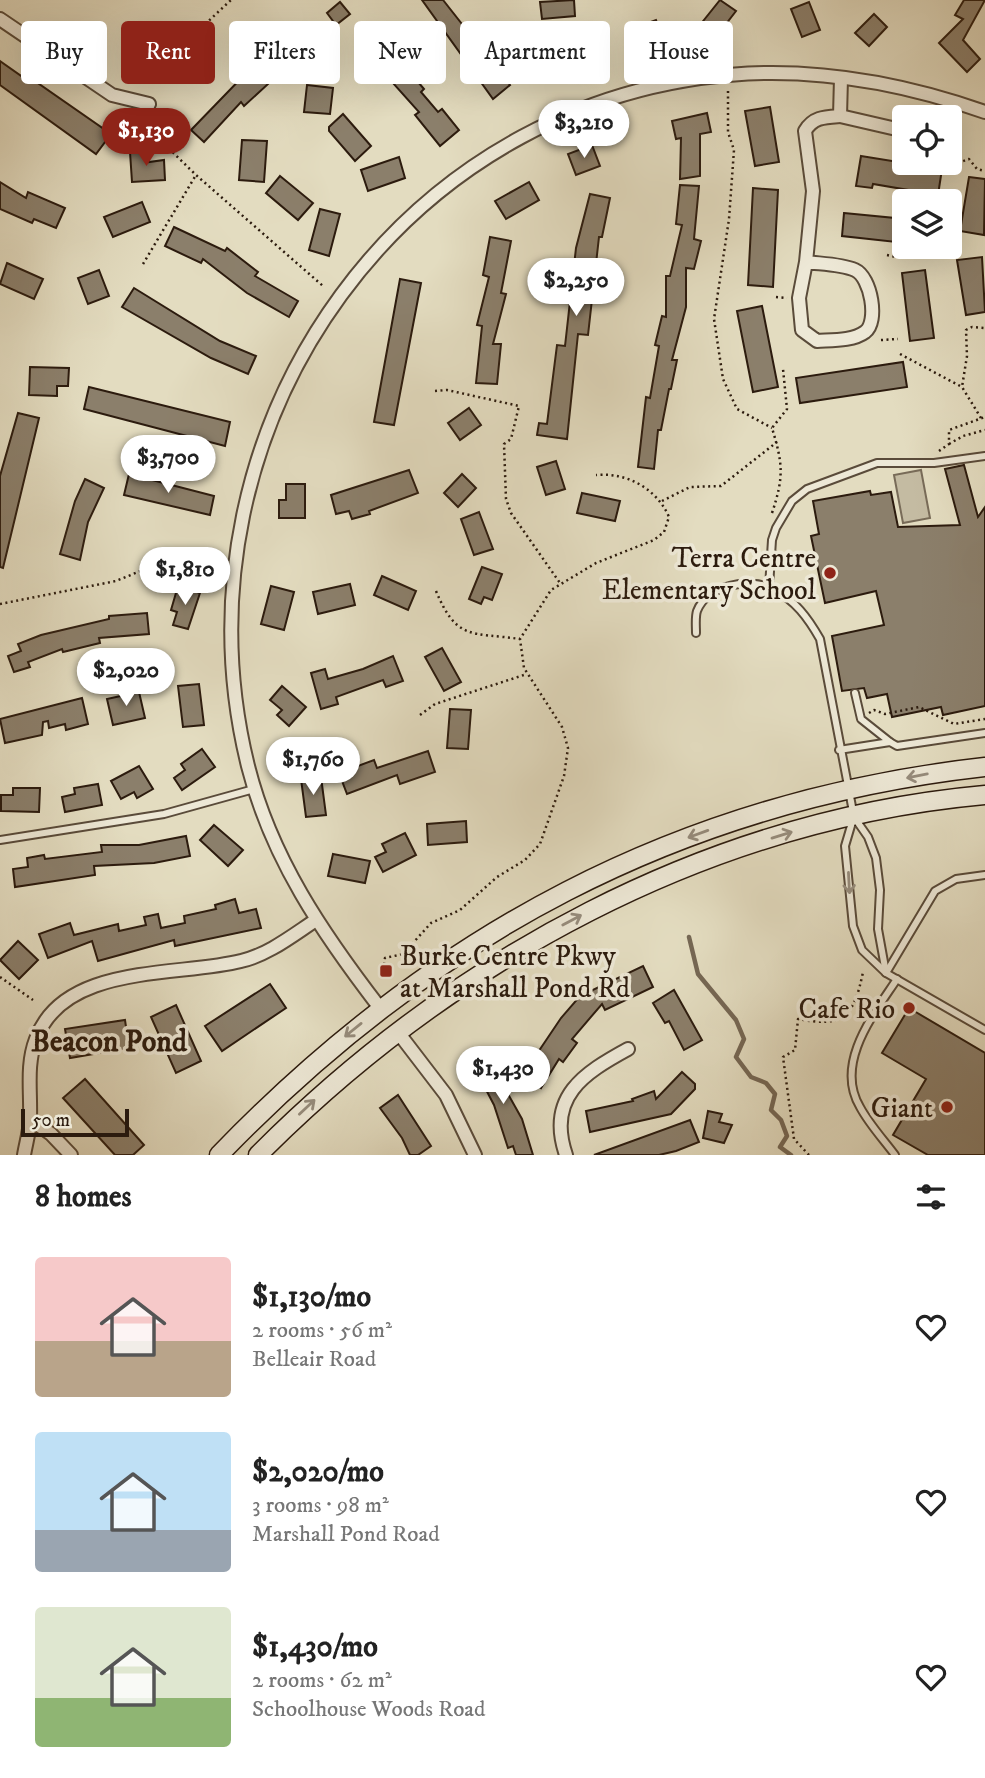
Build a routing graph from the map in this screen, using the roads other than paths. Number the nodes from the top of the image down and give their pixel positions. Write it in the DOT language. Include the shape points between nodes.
graph roads {
  1 [pos="0,19"];
  2 [pos="841,78"];
  3 [pos="149,104"];
  4 [pos="985,112"];
  5 [pos="839,116"];
  6 [pos="892,128"];
  7 [pos="806,262"];
  8 [pos="985,456"];
  9 [pos="769,587"];
  10 [pos="696,633"];
  11 [pos="855,693"];
  12 [pos="985,733"];
  13 [pos="890,742"];
  14 [pos="839,750"];
  15 [pos="985,766"];
  16 [pos="254,789"];
  17 [pos="848,789"];
  18 [pos="985,795"];
  19 [pos="854,817"];
  20 [pos="0,840"];
  21 [pos="985,875"];
  22 [pos="316,920"];
  23 [pos="886,973"];
  24 [pos="897,979"];
  25 [pos="380,1007"];
  26 [pos="985,1030"];
  27 [pos="397,1031"];
  28 [pos="628,1049"];
  29 [pos="30,1119"];
  30 [pos="24,1155"];
  31 [pos="71,1155"];
  32 [pos="219,1155"];
  33 [pos="258,1155"];
  34 [pos="475,1155"];
  35 [pos="566,1155"];
  36 [pos="895,1155"];
  1 -- 3 [label="street" via="112,95"];
  2 -- 4 [label="street" via="896,85"];
  2 -- 5 [label="street"];
  2 -- 16 [label="street" via="763,73 688,81 625,96 559,120 465,173 390,235 357,273 318,327 288,380 262,440 239,526 230,644 236,706"];
  5 -- 6 [label="street"];
  5 -- 7 [label="street" via="821,117 805,131 813,191"];
  7 -- 7 [label="street" via="861,274 867,281 869,330 859,337 817,341 802,330 799,298"];
  8 -- 9 [label="lane" via="934,463 877,463 807,489 781,515 772,540"];
  9 -- 10 [label="lane" via="731,585 715,592 697,612"];
  9 -- 14 [label="lane" via="806,613 820,639"];
  11 -- 13 [label="lane" via="861,719"];
  12 -- 13 [label="lane" via="897,746"];
  13 -- 14 [label="lane"];
  14 -- 17 [label="lane"];
  15 -- 17 [label="main road, one-way"];
  16 -- 20 [label="lane" via="164,814"];
  16 -- 22 [label="street" via="280,855"];
  17 -- 19 [label="lane"];
  17 -- 25 [label="main road, one-way" via="705,831 583,882 508,922"];
  18 -- 19 [label="main road"];
  19 -- 23 [label="lane" via="876,858 878,929"];
  19 -- 23 [label="lane, one-way" via="845,846 853,926 862,950"];
  27 -- 19 [label="main road, one-way" via="507,955 602,904 727,852"];
  21 -- 23 [label="lane" via="956,879 935,891"];
  22 -- 25 [label="street"];
  22 -- 29 [label="street" via="243,961 98,984 71,996 54,1011 37,1037 29,1076"];
  23 -- 24 [label="lane"];
  24 -- 26 [label="lane"];
  24 -- 36 [label="lane" via="857,1045 852,1063 858,1105"];
  25 -- 27 [label="main road"];
  25 -- 32 [label="main road, one-way"];
  33 -- 27 [label="main road, one-way" via="349,1069"];
  27 -- 34 [label="street" via="446,1095"];
  28 -- 35 [label="street" via="595,1067 570,1091 561,1122"];
  29 -- 30 [label="street"];
  29 -- 31 [label="street"];
}
